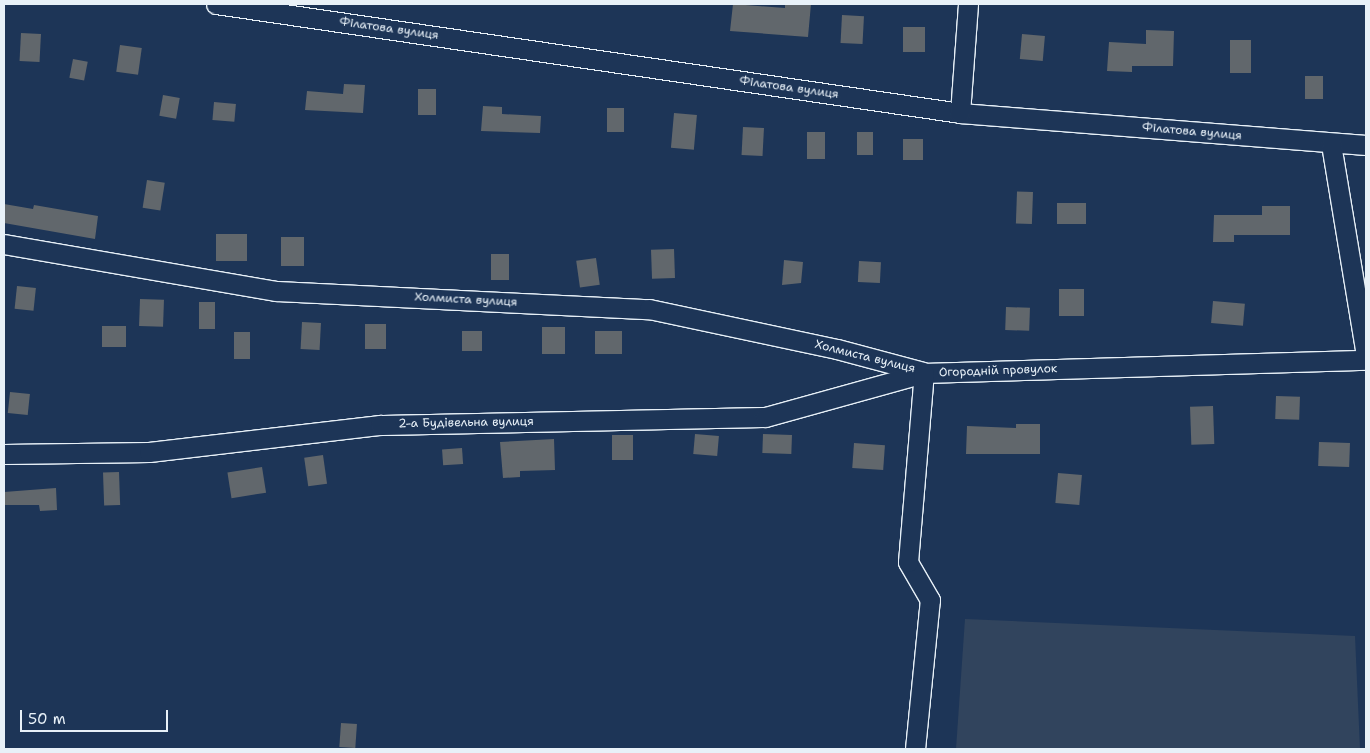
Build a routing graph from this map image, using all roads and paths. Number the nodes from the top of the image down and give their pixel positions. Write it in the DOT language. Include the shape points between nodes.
graph roads {
  1 [pos="216,4"];
  2 [pos="968,4"];
  3 [pos="960,113"];
  4 [pos="1331,144"];
  5 [pos="1366,145"];
  6 [pos="4,244"];
  7 [pos="1366,358"];
  8 [pos="924,373"];
  9 [pos="4,454"];
  10 [pos="915,749"];
  1 -- 3 [label="street, Філатова вулиця"];
  2 -- 3 [label="street"];
  3 -- 4 [label="street, Філатова вулиця"];
  4 -- 5 [label="street, Філатова вулиця"];
  4 -- 7 [label="street"];
  6 -- 8 [label="street, Холмиста вулиця" via="276,291 649,309 836,349"];
  7 -- 8 [label="street, Огородній провулок"];
  8 -- 9 [label="street, 2-а Будівельна вулиця" via="765,416 380,426 149,452"];
  8 -- 10 [label="street, Огородній провулок" via="908,562 930,600"];
}
